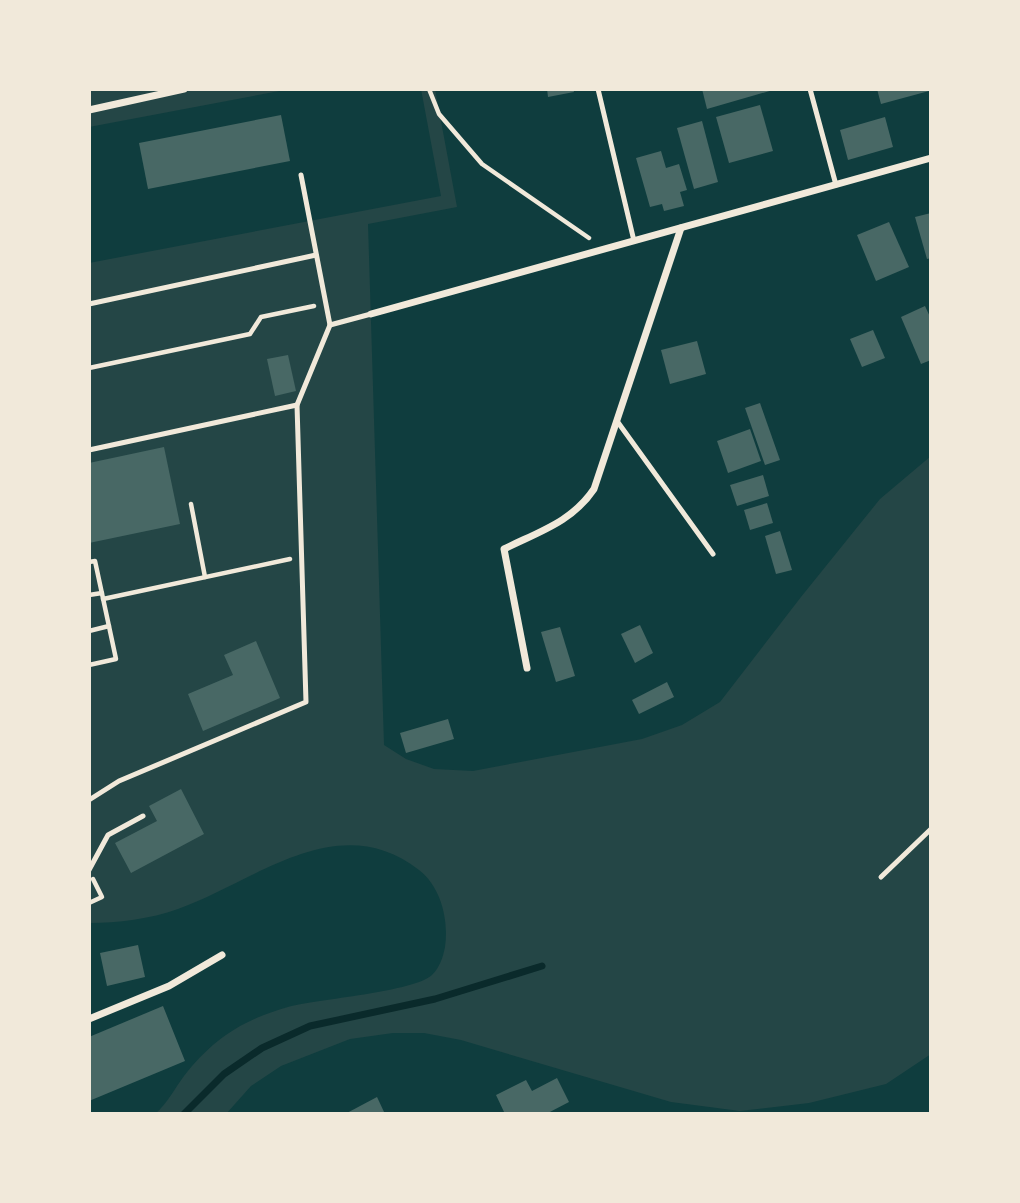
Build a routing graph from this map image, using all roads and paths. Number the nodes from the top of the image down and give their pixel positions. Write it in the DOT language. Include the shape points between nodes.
graph roads {
  1 [pos="184,89"];
  2 [pos="429,89"];
  3 [pos="598,89"];
  4 [pos="810,89"];
  5 [pos="89,110"];
  6 [pos="931,158"];
  7 [pos="301,176"];
  8 [pos="836,185"];
  9 [pos="681,228"];
  10 [pos="634,241"];
  11 [pos="606,248"];
  12 [pos="316,255"];
  13 [pos="325,303"];
  14 [pos="89,304"];
  15 [pos="371,314"];
  16 [pos="330,325"];
  17 [pos="89,368"];
  18 [pos="297,405"];
  19 [pos="617,421"];
  20 [pos="89,450"];
  21 [pos="191,504"];
  22 [pos="713,554"];
  23 [pos="302,556"];
  24 [pos="89,562"];
  25 [pos="205,577"];
  26 [pos="89,595"];
  27 [pos="102,596"];
  28 [pos="109,626"];
  29 [pos="89,631"];
  30 [pos="89,665"];
  31 [pos="527,668"];
  32 [pos="89,800"];
  33 [pos="143,816"];
  34 [pos="931,829"];
  35 [pos="89,871"];
  36 [pos="881,877"];
  37 [pos="89,903"];
  38 [pos="222,955"];
  39 [pos="89,1019"];
  1 -- 5 [label="street"];
  2 -- 11 [label="path" via="439,114 482,164"];
  3 -- 10 [label="lane"];
  4 -- 8 [label="lane"];
  6 -- 8 [label="street"];
  7 -- 12 [label="lane"];
  8 -- 9 [label="street"];
  9 -- 10 [label="street"];
  9 -- 19 [label="street"];
  10 -- 11 [label="street"];
  11 -- 15 [label="street"];
  12 -- 13 [label="lane"];
  12 -- 14 [label="lane"];
  13 -- 16 [label="lane"];
  13 -- 17 [label="path" via="261,317 250,334"];
  15 -- 16 [label="lane"];
  16 -- 18 [label="lane"];
  18 -- 20 [label="lane"];
  18 -- 23 [label="lane"];
  19 -- 22 [label="lane"];
  19 -- 31 [label="street" via="594,489 583,505 568,518 504,549"];
  21 -- 25 [label="path"];
  23 -- 25 [label="path"];
  23 -- 32 [label="lane" via="306,702 119,781"];
  24 -- 27 [label="path" via="95,561"];
  25 -- 27 [label="path"];
  26 -- 27 [label="path"];
  27 -- 28 [label="path"];
  28 -- 29 [label="path"];
  28 -- 30 [label="path" via="116,659"];
  33 -- 35 [label="lane" via="108,835"];
  34 -- 36 [label="lane"];
  35 -- 37 [label="path" via="102,897"];
  38 -- 39 [label="street" via="169,986"];
}
